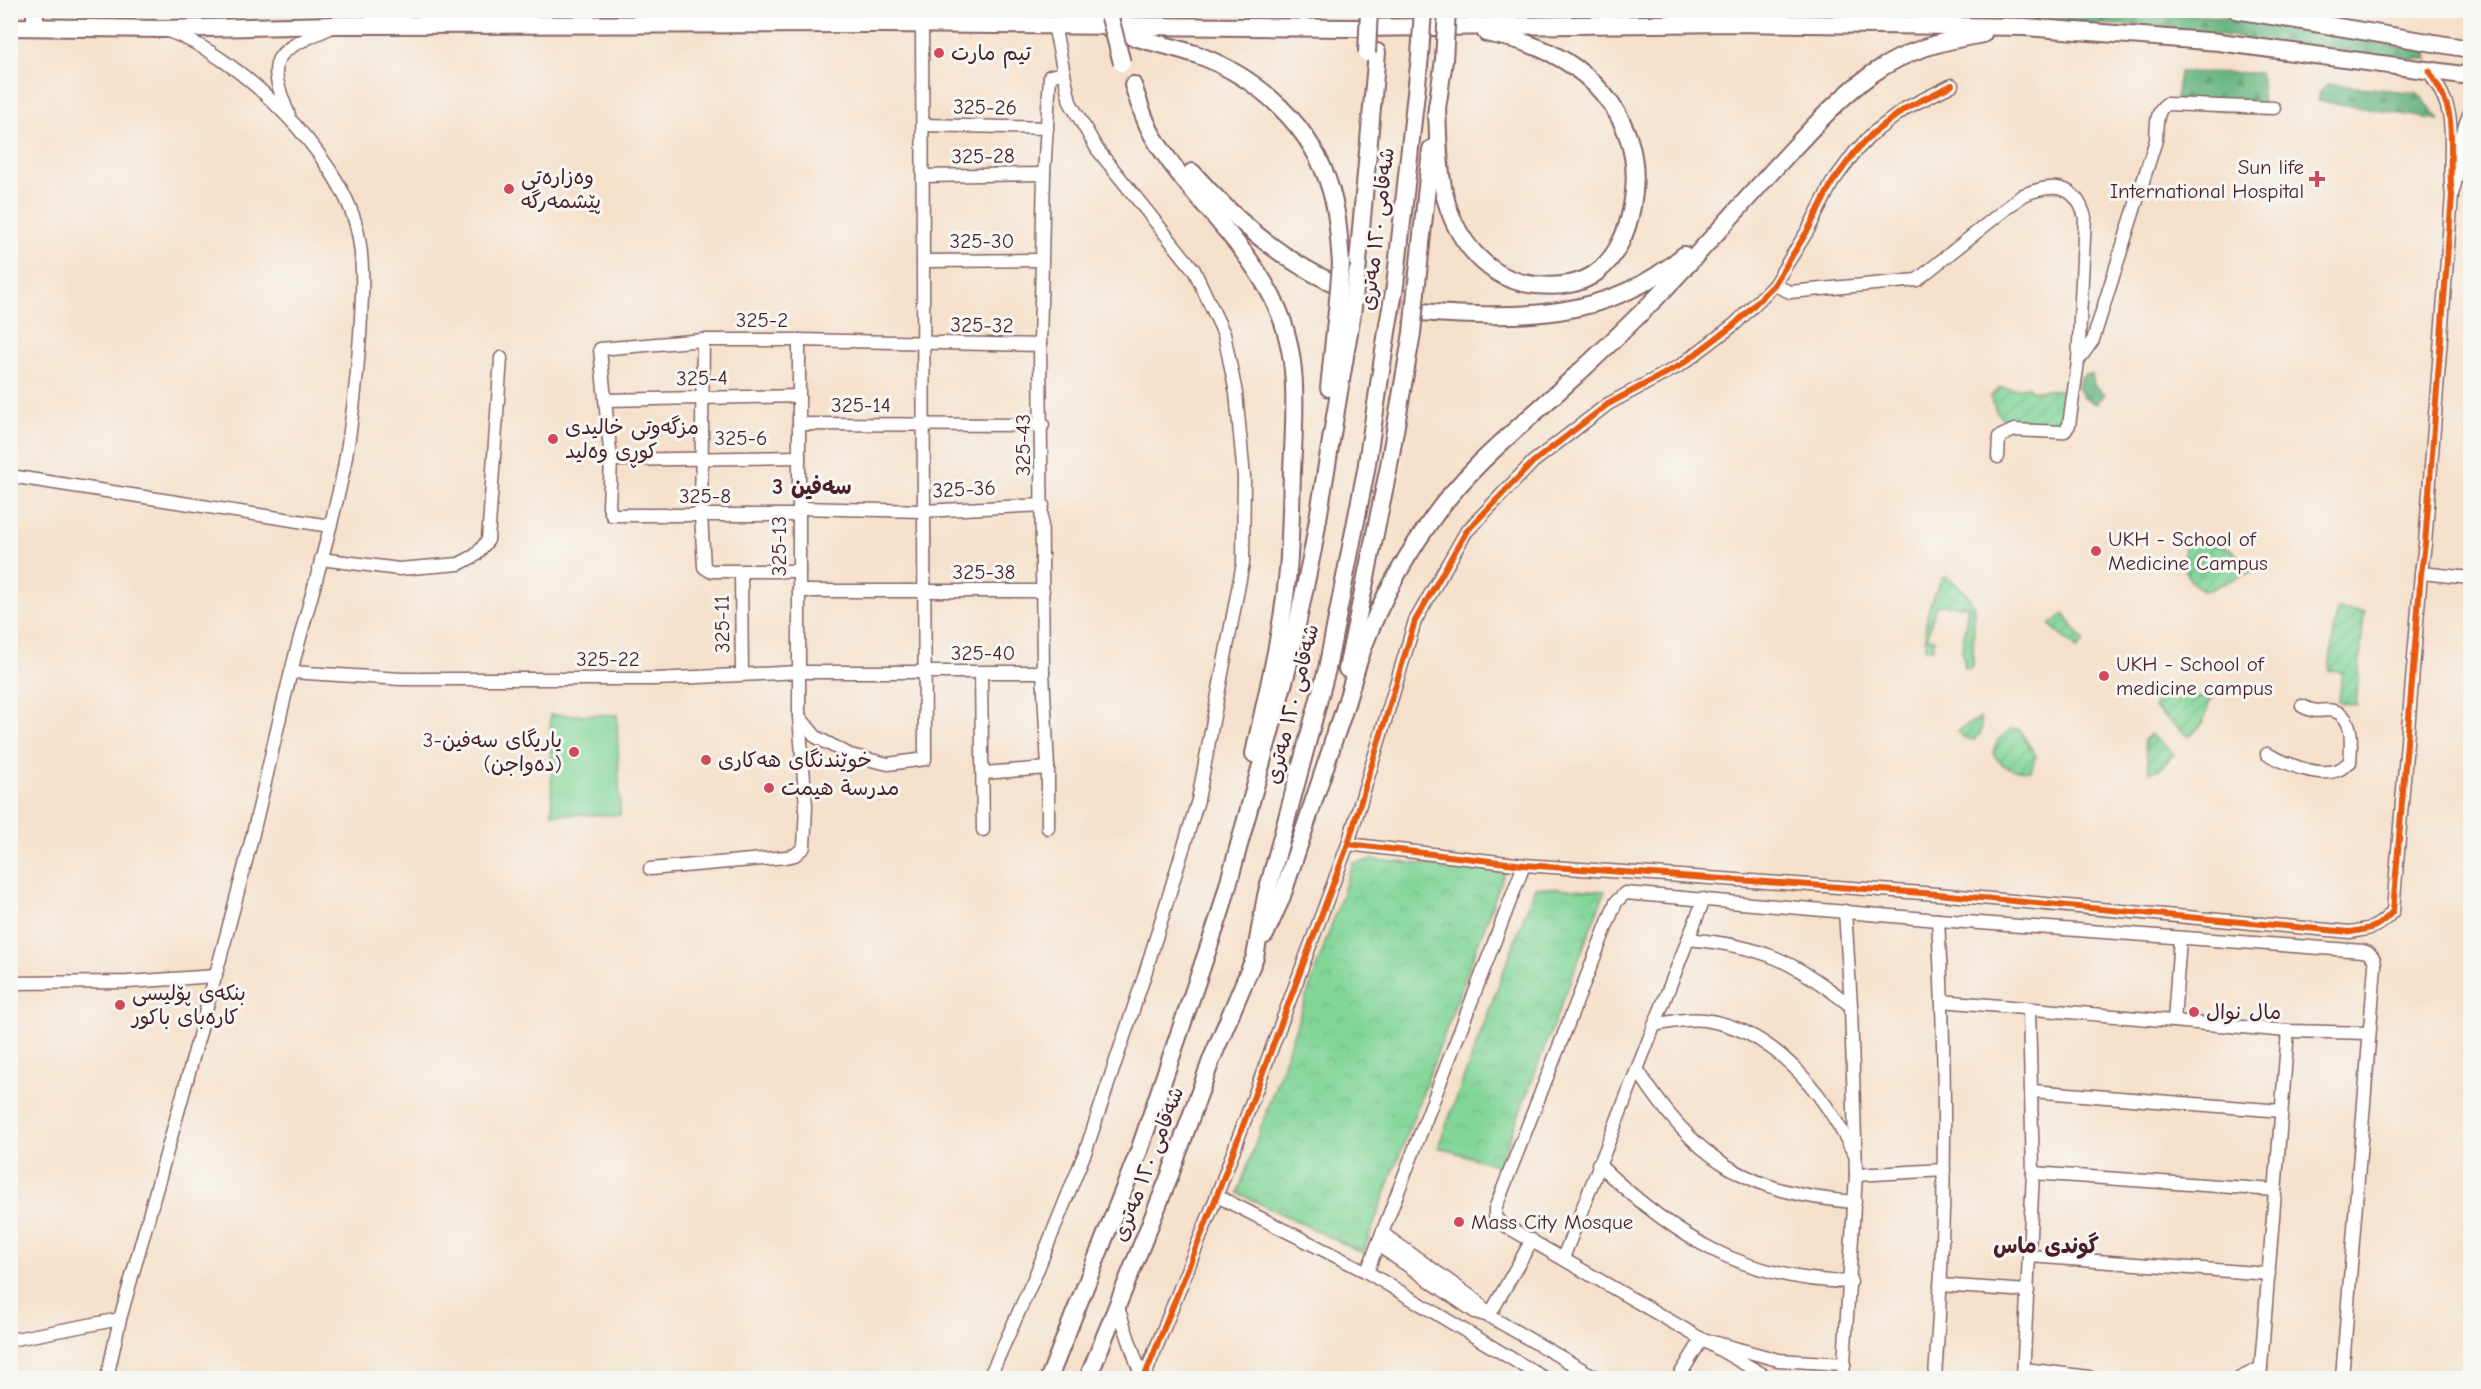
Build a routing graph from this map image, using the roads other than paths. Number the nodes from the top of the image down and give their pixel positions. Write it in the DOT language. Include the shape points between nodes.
graph roads {
  1 [pos="1108,10"];
  2 [pos="1369,10"];
  3 [pos="1380,10"];
  4 [pos="1423,10"];
  5 [pos="1447,10"];
  6 [pos="2236,10"];
  7 [pos="35,19"];
  8 [pos="336,25"];
  9 [pos="1054,25"];
  10 [pos="1095,25"];
  11 [pos="922,26"];
  12 [pos="10,27"];
  13 [pos="1462,27"];
  14 [pos="2025,27"];
  15 [pos="162,28"];
  16 [pos="2470,49"];
  17 [pos="1372,52"];
  18 [pos="2429,71"];
  19 [pos="1063,73"];
  20 [pos="2470,76"];
  21 [pos="1133,85"];
  22 [pos="1952,85"];
  23 [pos="1437,106"];
  24 [pos="2274,108"];
  25 [pos="2470,113"];
  26 [pos="291,119"];
  27 [pos="923,125"];
  28 [pos="1047,128"];
  29 [pos="1044,174"];
  30 [pos="923,176"];
  31 [pos="2452,195"];
  32 [pos="1734,212"];
  33 [pos="1041,260"];
  34 [pos="923,261"];
  35 [pos="1331,282"];
  36 [pos="1774,285"];
  37 [pos="1421,312"];
  38 [pos="1344,313"];
  39 [pos="703,340"];
  40 [pos="799,340"];
  41 [pos="923,344"];
  42 [pos="1041,345"];
  43 [pos="501,358"];
  44 [pos="2078,362"];
  45 [pos="702,396"];
  46 [pos="799,396"];
  47 [pos="606,400"];
  48 [pos="799,424"];
  49 [pos="924,425"];
  50 [pos="1042,425"];
  51 [pos="799,457"];
  52 [pos="1998,457"];
  53 [pos="702,458"];
  54 [pos="610,460"];
  55 [pos="10,476"];
  56 [pos="1043,505"];
  57 [pos="922,511"];
  58 [pos="799,512"];
  59 [pos="701,514"];
  60 [pos="330,526"];
  61 [pos="321,559"];
  62 [pos="799,571"];
  63 [pos="741,572"];
  64 [pos="2421,573"];
  65 [pos="2470,578"];
  66 [pos="799,591"];
  67 [pos="924,591"];
  68 [pos="1043,591"];
  69 [pos="291,672"];
  70 [pos="799,672"];
  71 [pos="1043,672"];
  72 [pos="924,673"];
  73 [pos="981,673"];
  74 [pos="742,675"];
  75 [pos="2302,706"];
  76 [pos="799,716"];
  77 [pos="1334,739"];
  78 [pos="2267,754"];
  79 [pos="1048,768"];
  80 [pos="984,773"];
  81 [pos="1048,828"];
  82 [pos="984,830"];
  83 [pos="1348,844"];
  84 [pos="1524,865"];
  85 [pos="650,869"];
  86 [pos="1704,899"];
  87 [pos="1845,911"];
  88 [pos="1220,914"];
  89 [pos="1938,920"];
  90 [pos="2180,938"];
  91 [pos="1688,939"];
  92 [pos="1255,957"];
  93 [pos="216,976"];
  94 [pos="10,983"];
  95 [pos="1942,1000"];
  96 [pos="1851,1006"];
  97 [pos="2029,1010"];
  98 [pos="2174,1021"];
  99 [pos="1654,1024"];
  100 [pos="2288,1030"];
  101 [pos="2369,1033"];
  102 [pos="1637,1069"];
  103 [pos="2032,1090"];
  104 [pos="2281,1111"];
  105 [pos="1856,1156"];
  106 [pos="1598,1164"];
  107 [pos="1944,1170"];
  108 [pos="2033,1173"];
  109 [pos="1857,1175"];
  110 [pos="2275,1190"];
  111 [pos="1217,1196"];
  112 [pos="1855,1202"];
  113 [pos="1380,1239"];
  114 [pos="1532,1240"];
  115 [pos="2030,1256"];
  116 [pos="1563,1258"];
  117 [pos="1367,1272"];
  118 [pos="2269,1274"];
  119 [pos="1851,1282"];
  120 [pos="1940,1285"];
  121 [pos="2028,1291"];
  122 [pos="1117,1305"];
  123 [pos="1489,1316"];
  124 [pos="120,1319"];
  125 [pos="1702,1339"];
  126 [pos="10,1341"];
  127 [pos="1844,1364"];
  128 [pos="2260,1373"];
  129 [pos="2023,1374"];
  130 [pos="2089,1377"];
  131 [pos="107,1378"];
  132 [pos="989,1378"];
  133 [pos="1049,1378"];
  134 [pos="1088,1378"];
  135 [pos="1143,1378"];
  136 [pos="1544,1378"];
  137 [pos="1596,1378"];
  138 [pos="1678,1378"];
  139 [pos="1769,1378"];
  140 [pos="1843,1378"];
  141 [pos="1935,1378"];
  142 [pos="2240,1378"];
  143 [pos="2342,1378"];
  1 -- 21 [label="highway, bridge" via="1122,63"];
  2 -- 17 [label="highway, bridge"];
  3 -- 17 [label="highway, شەقامی ١٢٠ مەتری"];
  4 -- 92 [label="highway, شەقامی ١٢٠ مەتری, bridge" via="1395,286 1366,470 1327,669 1266,896"];
  5 -- 23 [label="highway, bridge"];
  6 -- 16 [label="highway"];
  7 -- 12 [label="highway"];
  7 -- 15 [label="highway"];
  8 -- 11 [label="highway"];
  8 -- 15 [label="highway"];
  8 -- 26 [label="street" via="289,47 278,61 275,78"];
  9 -- 10 [label="highway"];
  9 -- 11 [label="highway"];
  9 -- 19 [label="street"];
  10 -- 13 [label="highway"];
  10 -- 38 [label="highway, bridge" via="1221,66 1283,110 1304,135 1325,174 1335,209"];
  11 -- 27 [label="street"];
  13 -- 14 [label="highway" via="1731,22"];
  13 -- 23 [label="highway" via="1525,43 1550,54 1594,83 1612,104 1634,153 1635,194 1619,246 1599,271 1572,284 1533,285 1515,283 1479,260 1455,223 1444,192"];
  14 -- 18 [label="highway" via="2219,42"];
  14 -- 32 [label="highway" via="1945,40 1916,49 1874,73 1797,143"];
  15 -- 26 [label="street" via="206,49"];
  17 -- 38 [label="highway, شەقامی ١٢٠ مەتری, bridge" via="1369,156 1357,273"];
  18 -- 20 [label="highway"];
  18 -- 31 [label="street" via="2449,114"];
  19 -- 28 [label="street, 325-43" via="1050,76"];
  19 -- 132 [label="street" via="1070,102 1097,149 1194,270 1224,334 1236,393 1244,477 1243,563 1198,800 1144,977 1086,1150"];
  21 -- 35 [label="highway" via="1187,167 1238,221 1290,259"];
  21 -- 88 [label="highway" via="1162,151 1271,294 1287,330 1293,369 1295,422 1287,582"];
  22 -- 36 [label="street" via="1906,108 1855,152 1832,183"];
  23 -- 77 [label="highway, bridge" via="1412,333"];
  24 -- 44 [label="street" via="2166,104 2161,108 2156,140 2093,340"];
  25 -- 31 [label="street" via="2464,125"];
  26 -- 60 [label="street" via="342,189 360,245 361,317 354,404"];
  27 -- 28 [label="street, 325-26"];
  27 -- 30 [label="street"];
  28 -- 29 [label="street, 325-43"];
  29 -- 30 [label="street, 325-28"];
  29 -- 33 [label="street, 325-43"];
  30 -- 34 [label="street"];
  31 -- 64 [label="street"];
  32 -- 37 [label="highway" via="1671,266 1632,291 1607,301 1539,315"];
  32 -- 77 [label="highway" via="1656,298 1479,462 1452,492 1384,599"];
  33 -- 34 [label="street, 325-30"];
  33 -- 42 [label="street, 325-43"];
  34 -- 41 [label="street"];
  36 -- 44 [label="street" via="1790,292 1917,279 2024,195 2056,187 2081,202 2085,217"];
  36 -- 83 [label="street" via="1710,345 1608,404 1533,462 1466,532 1415,621"];
  38 -- 88 [label="highway, شەقامی ١٢٠ مەتری" via="1308,576 1288,667"];
  39 -- 40 [label="street, 325-2"];
  39 -- 45 [label="street"];
  39 -- 47 [label="street, 325-2" via="600,349"];
  40 -- 41 [label="street, 325-2"];
  40 -- 46 [label="street, 325-13"];
  41 -- 42 [label="street, 325-32"];
  41 -- 49 [label="street"];
  42 -- 50 [label="street, 325-43"];
  43 -- 61 [label="street" via="488,540 476,555 459,564 399,569"];
  44 -- 52 [label="street" via="2066,431 2014,430 1999,437"];
  45 -- 46 [label="street, 325-4"];
  45 -- 47 [label="street, 325-4"];
  45 -- 53 [label="street"];
  46 -- 48 [label="street, 325-13"];
  47 -- 54 [label="street"];
  48 -- 49 [label="street, 325-14"];
  48 -- 51 [label="street, 325-13"];
  49 -- 50 [label="street, 325-14"];
  49 -- 57 [label="street"];
  50 -- 56 [label="street, 325-43"];
  51 -- 53 [label="street, 325-6"];
  51 -- 58 [label="street, 325-13"];
  53 -- 54 [label="street, 325-6"];
  53 -- 59 [label="street"];
  54 -- 59 [label="street, 325-8" via="612,515"];
  55 -- 60 [label="street"];
  56 -- 57 [label="street, 325-36"];
  56 -- 68 [label="street, 325-43"];
  57 -- 58 [label="street, 325-36"];
  57 -- 67 [label="street"];
  58 -- 59 [label="street, 325-8"];
  58 -- 62 [label="street, 325-13"];
  59 -- 63 [label="street" via="705,569"];
  60 -- 61 [label="street"];
  61 -- 69 [label="street"];
  62 -- 63 [label="street"];
  62 -- 66 [label="street, 325-13"];
  63 -- 74 [label="street, 325-11"];
  64 -- 65 [label="street"];
  64 -- 84 [label="street" via="2393,911 2374,929 2350,932 1937,894"];
  66 -- 67 [label="street, 325-38"];
  66 -- 70 [label="street, 325-13"];
  67 -- 68 [label="street, 325-38"];
  67 -- 72 [label="street"];
  68 -- 71 [label="street, 325-43"];
  69 -- 74 [label="street, 325-22" via="401,679 657,679"];
  69 -- 93 [label="street"];
  70 -- 72 [label="street, 325-22"];
  70 -- 74 [label="street, 325-22"];
  70 -- 76 [label="street, 325-13"];
  71 -- 73 [label="street, 325-40"];
  71 -- 79 [label="street, 325-43"];
  72 -- 73 [label="street, 325-40"];
  72 -- 76 [label="street" via="925,759 888,764 850,754 816,737"];
  73 -- 80 [label="street"];
  75 -- 78 [label="street" via="2317,713 2333,711 2343,716 2349,726 2350,762 2338,770 2319,772"];
  76 -- 85 [label="street, 325-13" via="806,806 804,847 786,857"];
  77 -- 92 [label="highway" via="1281,899"];
  79 -- 80 [label="street"];
  79 -- 81 [label="street, 325-43"];
  80 -- 82 [label="street"];
  83 -- 84 [label="street"];
  83 -- 111 [label="street"];
  84 -- 113 [label="street"];
  86 -- 87 [label="street"];
  86 -- 91 [label="street"];
  86 -- 114 [label="street" via="1629,892 1616,902 1495,1209 1499,1222"];
  87 -- 89 [label="street"];
  87 -- 96 [label="street"];
  88 -- 133 [label="highway, شەقامی ١٢٠ مەتری" via="1139,1151"];
  89 -- 90 [label="street"];
  89 -- 95 [label="street"];
  90 -- 98 [label="street"];
  90 -- 101 [label="street" via="2367,952 2375,962"];
  91 -- 96 [label="street" via="1744,947 1782,959"];
  91 -- 99 [label="street"];
  92 -- 122 [label="highway, شەقامی ١٢٠ مەتری"];
  93 -- 94 [label="street" via="128,982"];
  93 -- 124 [label="street"];
  95 -- 97 [label="street"];
  95 -- 107 [label="street"];
  96 -- 105 [label="street"];
  97 -- 98 [label="street"];
  97 -- 103 [label="street"];
  98 -- 100 [label="street"];
  99 -- 102 [label="street"];
  99 -- 105 [label="street" via="1704,1020 1745,1032 1768,1046 1820,1098"];
  100 -- 101 [label="street"];
  100 -- 104 [label="street"];
  101 -- 143 [label="street"];
  102 -- 106 [label="street"];
  102 -- 112 [label="street" via="1678,1126 1726,1166 1799,1196"];
  103 -- 104 [label="street"];
  103 -- 108 [label="street"];
  104 -- 110 [label="street"];
  105 -- 109 [label="street"];
  106 -- 116 [label="street"];
  106 -- 119 [label="street" via="1665,1223 1726,1257 1818,1282"];
  107 -- 109 [label="street"];
  107 -- 120 [label="street"];
  108 -- 110 [label="street"];
  108 -- 115 [label="street"];
  109 -- 112 [label="street"];
  110 -- 118 [label="street"];
  111 -- 117 [label="street"];
  111 -- 135 [label="street"];
  112 -- 119 [label="street"];
  113 -- 117 [label="street"];
  113 -- 123 [label="street" via="1477,1301"];
  114 -- 116 [label="street"];
  114 -- 123 [label="street"];
  115 -- 118 [label="street"];
  115 -- 121 [label="street"];
  116 -- 125 [label="street"];
  117 -- 136 [label="street"];
  118 -- 128 [label="street"];
  119 -- 127 [label="street"];
  120 -- 121 [label="street"];
  120 -- 141 [label="street"];
  121 -- 129 [label="street"];
  122 -- 134 [label="highway, شەقامی ١٢٠ مەتری"];
  122 -- 135 [label="street"];
  123 -- 137 [label="street"];
  124 -- 126 [label="street"];
  124 -- 131 [label="street"];
  125 -- 127 [label="street" via="1778,1360"];
  125 -- 138 [label="street"];
  125 -- 139 [label="street"];
  127 -- 140 [label="street"];
  128 -- 142 [label="street"];
  129 -- 130 [label="street"];
}
